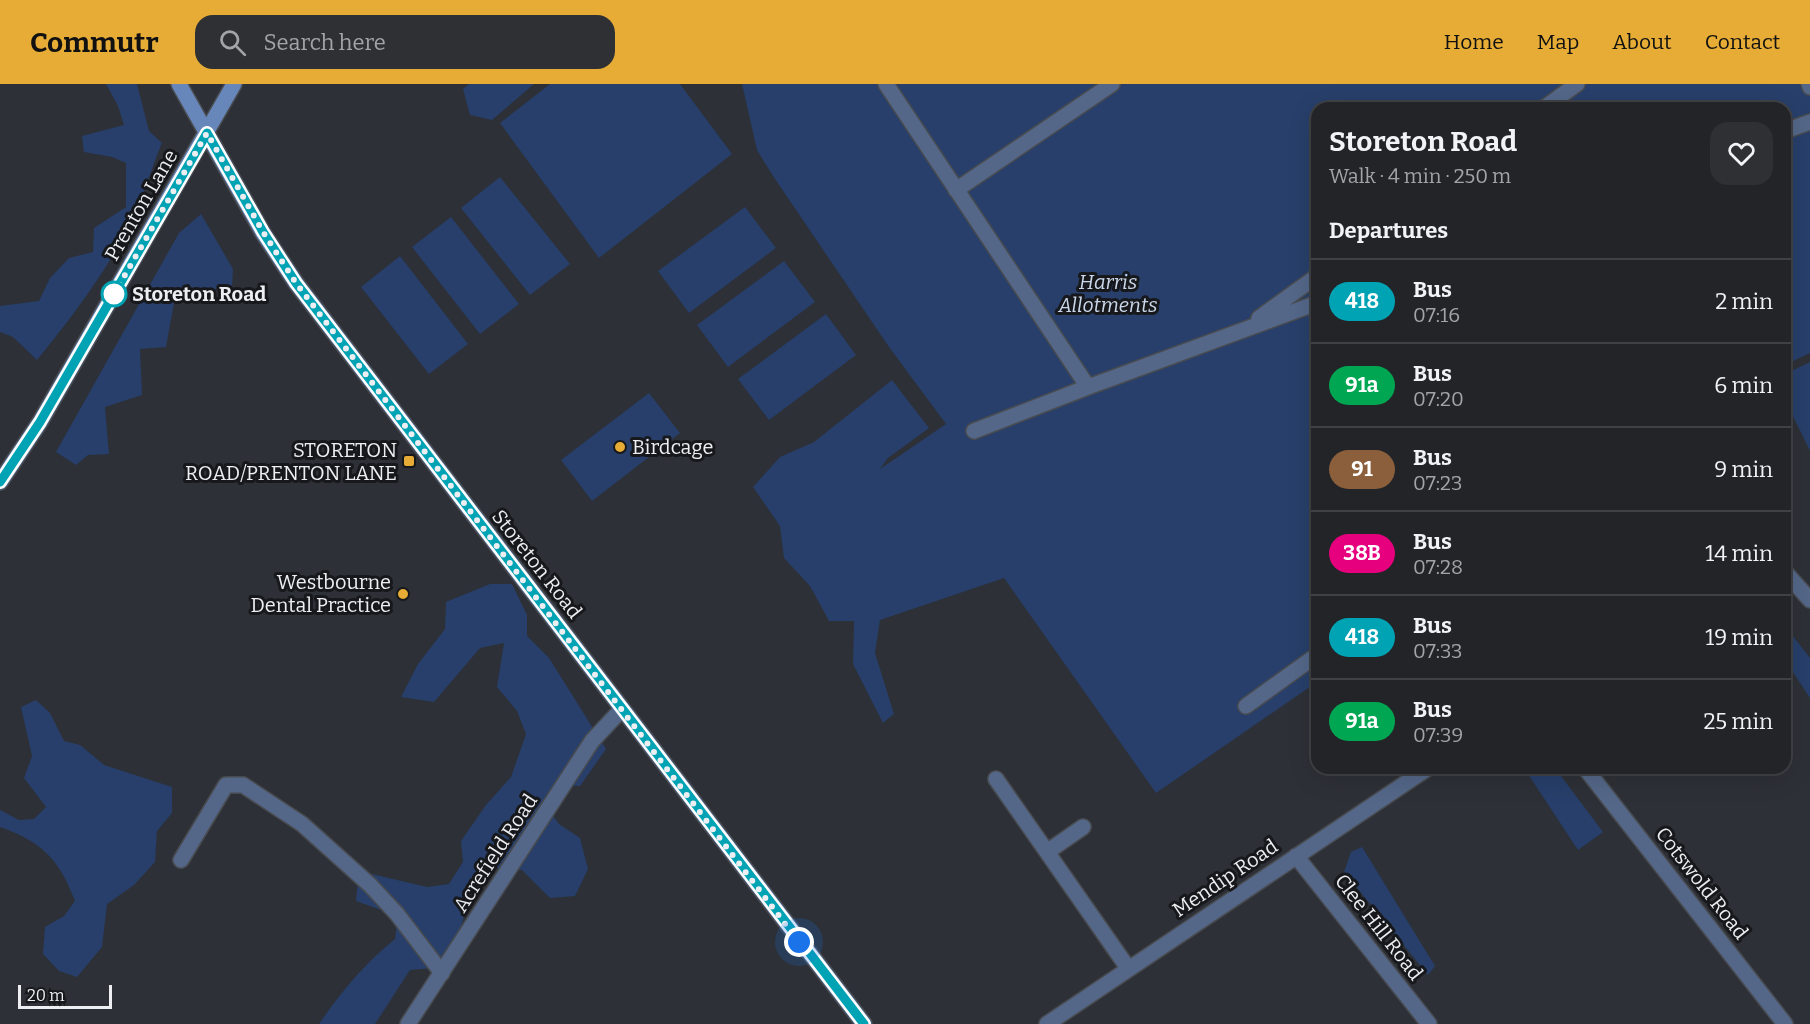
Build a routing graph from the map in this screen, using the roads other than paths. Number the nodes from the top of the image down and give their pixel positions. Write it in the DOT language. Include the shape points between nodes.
graph roads {
  1 [pos="179,84"];
  2 [pos="234,84"];
  3 [pos="886,84"];
  4 [pos="1112,84"];
  5 [pos="1577,84"];
  6 [pos="1552,102"];
  7 [pos="1810,122"];
  8 [pos="1791,129"];
  9 [pos="207,133"];
  10 [pos="956,190"];
  11 [pos="1311,280"];
  12 [pos="1311,305"];
  13 [pos="1244,329"];
  14 [pos="1088,387"];
  15 [pos="974,431"];
  16 [pos="0,482"];
  17 [pos="1791,579"];
  18 [pos="1810,600"];
  19 [pos="1311,659"];
  20 [pos="1246,706"];
  21 [pos="622,709"];
  22 [pos="1419,774"];
  23 [pos="1590,774"];
  24 [pos="996,779"];
  25 [pos="1083,828"];
  26 [pos="1047,852"];
  27 [pos="1296,856"];
  28 [pos="181,860"];
  29 [pos="1128,968"];
  30 [pos="441,973"];
  31 [pos="408,1024"];
  32 [pos="864,1024"];
  33 [pos="1047,1024"];
  34 [pos="1429,1024"];
  35 [pos="1785,1024"];
  1 -- 9 [label="main road, Storeton Road"];
  2 -- 9 [label="main road, Prenton Lane"];
  3 -- 10 [label="street"];
  4 -- 10 [label="street"];
  5 -- 6 [label="street"];
  7 -- 8 [label="street"];
  9 -- 16 [label="main road, Prenton Lane" via="40,422"];
  9 -- 21 [label="main road, Storeton Road" via="296,283"];
  10 -- 14 [label="street"];
  11 -- 13 [label="street"];
  12 -- 13 [label="street"];
  13 -- 14 [label="street"];
  14 -- 15 [label="street"];
  17 -- 18 [label="street"];
  19 -- 20 [label="street"];
  21 -- 30 [label="street, Acrefield Road" via="592,741"];
  21 -- 32 [label="main road, Storeton Road"];
  22 -- 27 [label="street, Mendip Road"];
  23 -- 35 [label="street, Cotswold Road"];
  24 -- 26 [label="street"];
  25 -- 26 [label="street"];
  26 -- 29 [label="street"];
  27 -- 29 [label="street, Mendip Road"];
  27 -- 34 [label="street, Clee Hill Road"];
  28 -- 30 [label="street" via="226,785 243,784 302,824 370,885 398,914"];
  29 -- 33 [label="street, Mendip Road"];
  30 -- 31 [label="street, Acrefield Road"];
}
